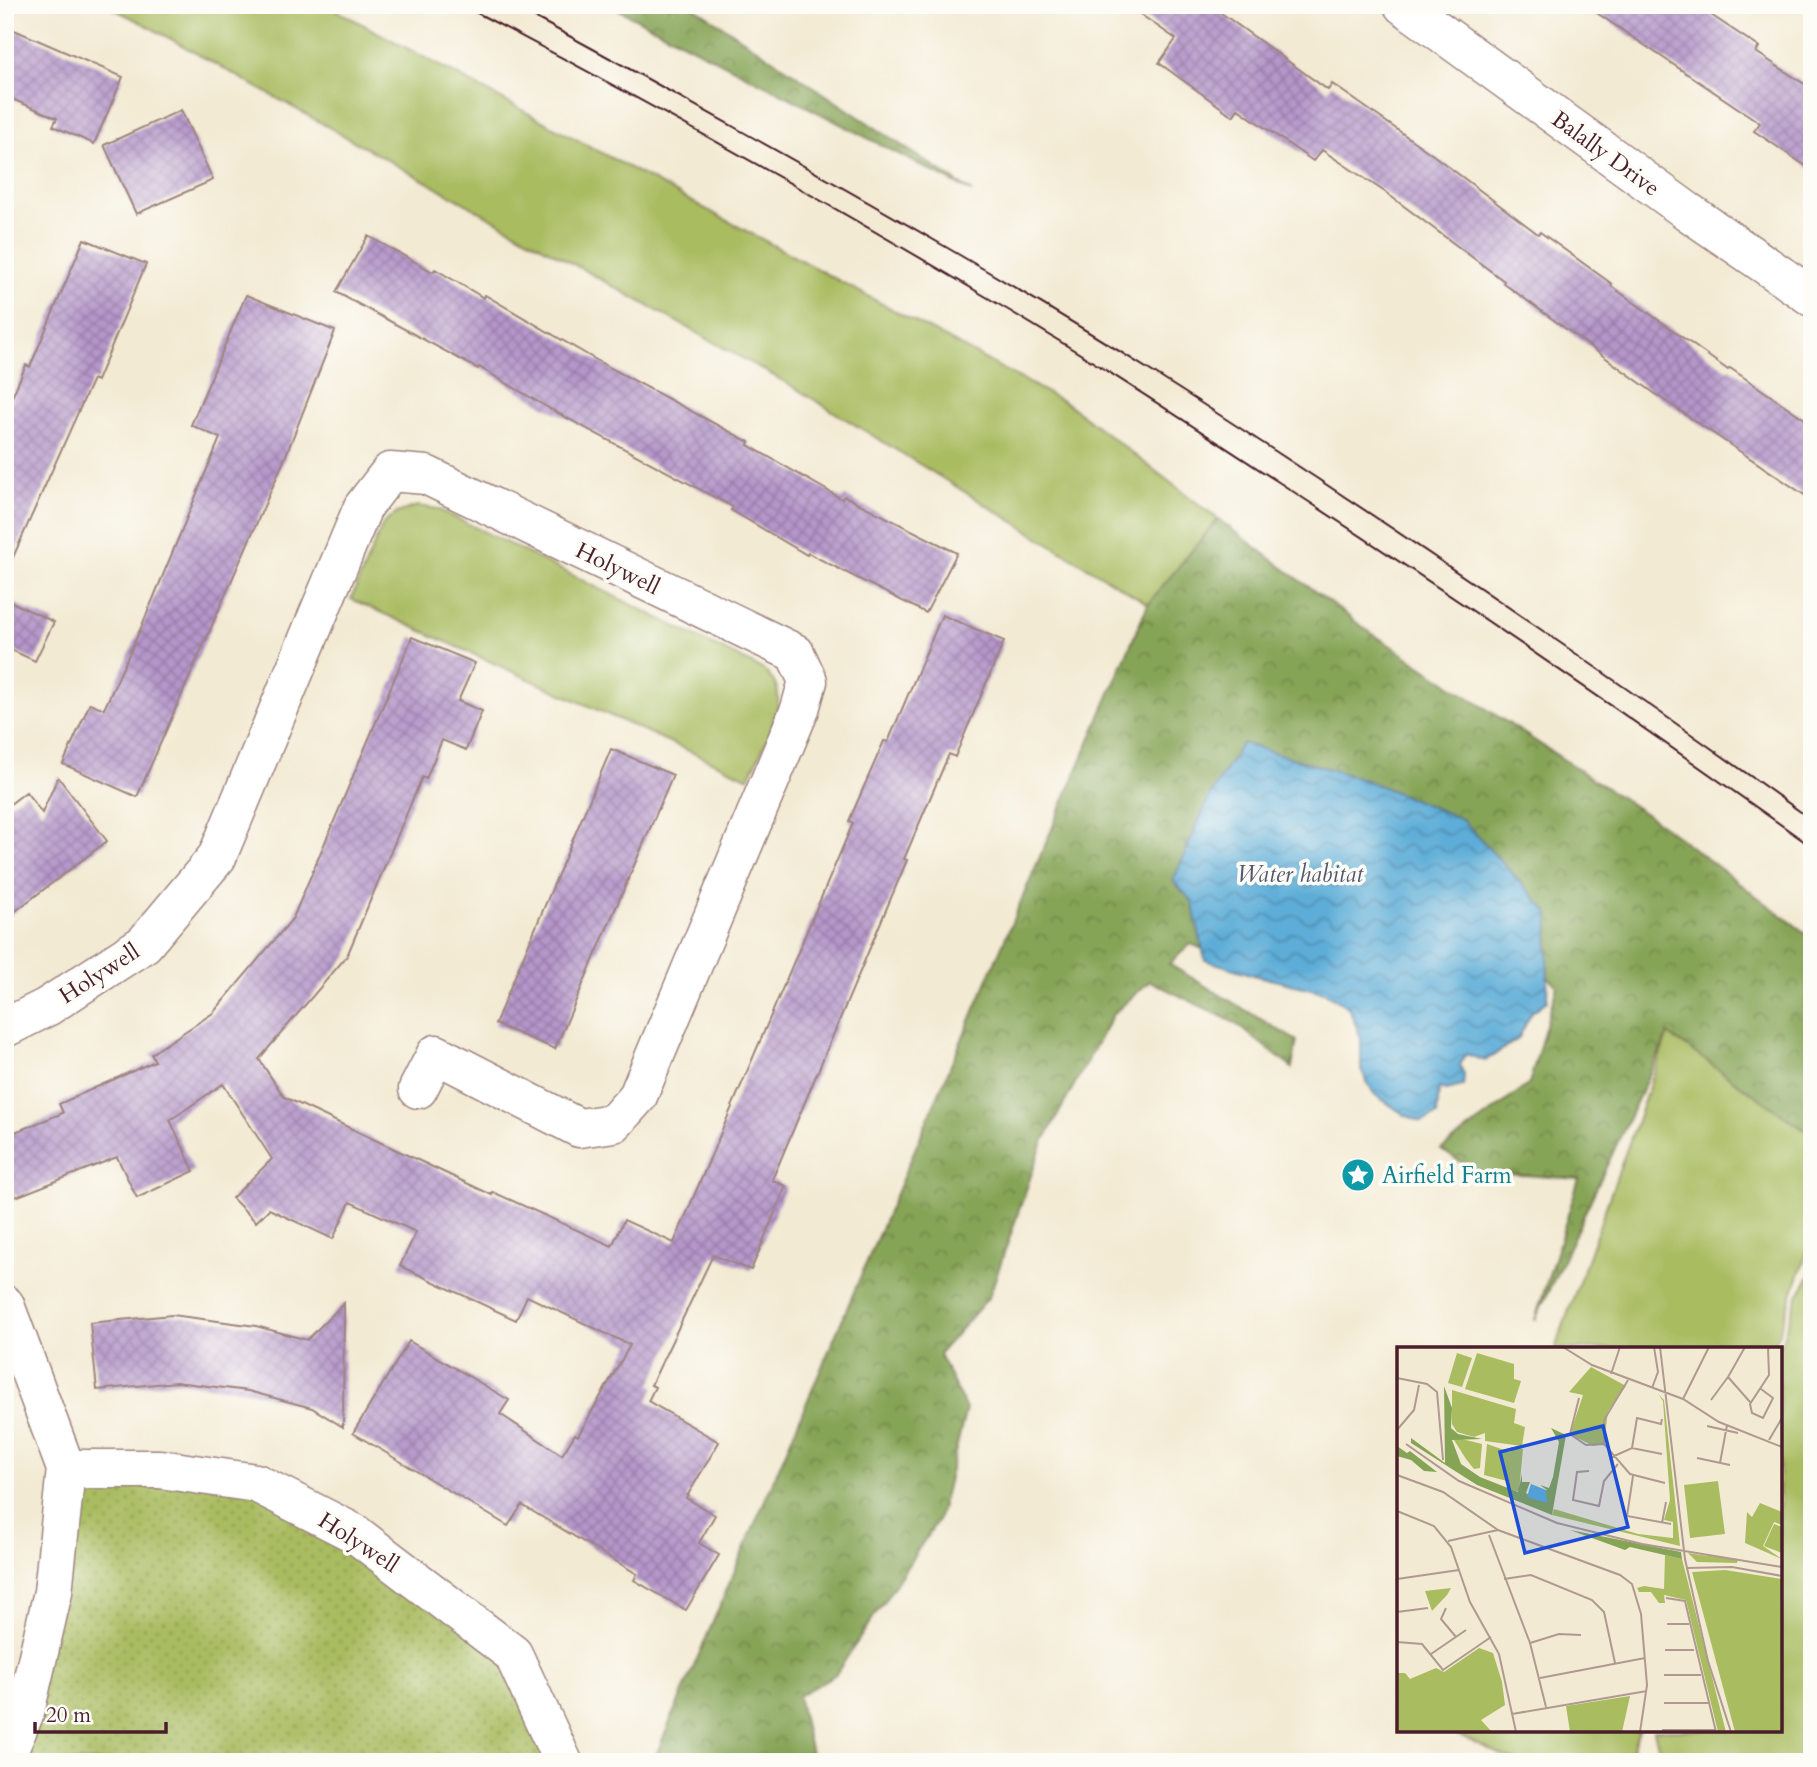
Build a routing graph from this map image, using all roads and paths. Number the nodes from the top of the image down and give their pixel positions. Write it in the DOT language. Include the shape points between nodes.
graph roads {
  1 [pos="1403,5"];
  2 [pos="1812,298"];
  3 [pos="5,1028"];
  4 [pos="418,1089"];
  5 [pos="5,1305"];
  6 [pos="66,1469"];
  7 [pos="5,1759"];
  8 [pos="563,1762"];
  1 -- 2 [label="street, Balally Drive"];
  3 -- 4 [label="street, Holywell" via="47,1007 145,944 217,857 363,507 390,472 426,475 795,653 808,681 795,722 638,1096 614,1123 579,1128 436,1054"];
  5 -- 6 [label="street"];
  6 -- 7 [label="street" via="52,1592 26,1712"];
  6 -- 8 [label="street, Holywell" via="160,1469 256,1483 354,1533 513,1654"];
}
